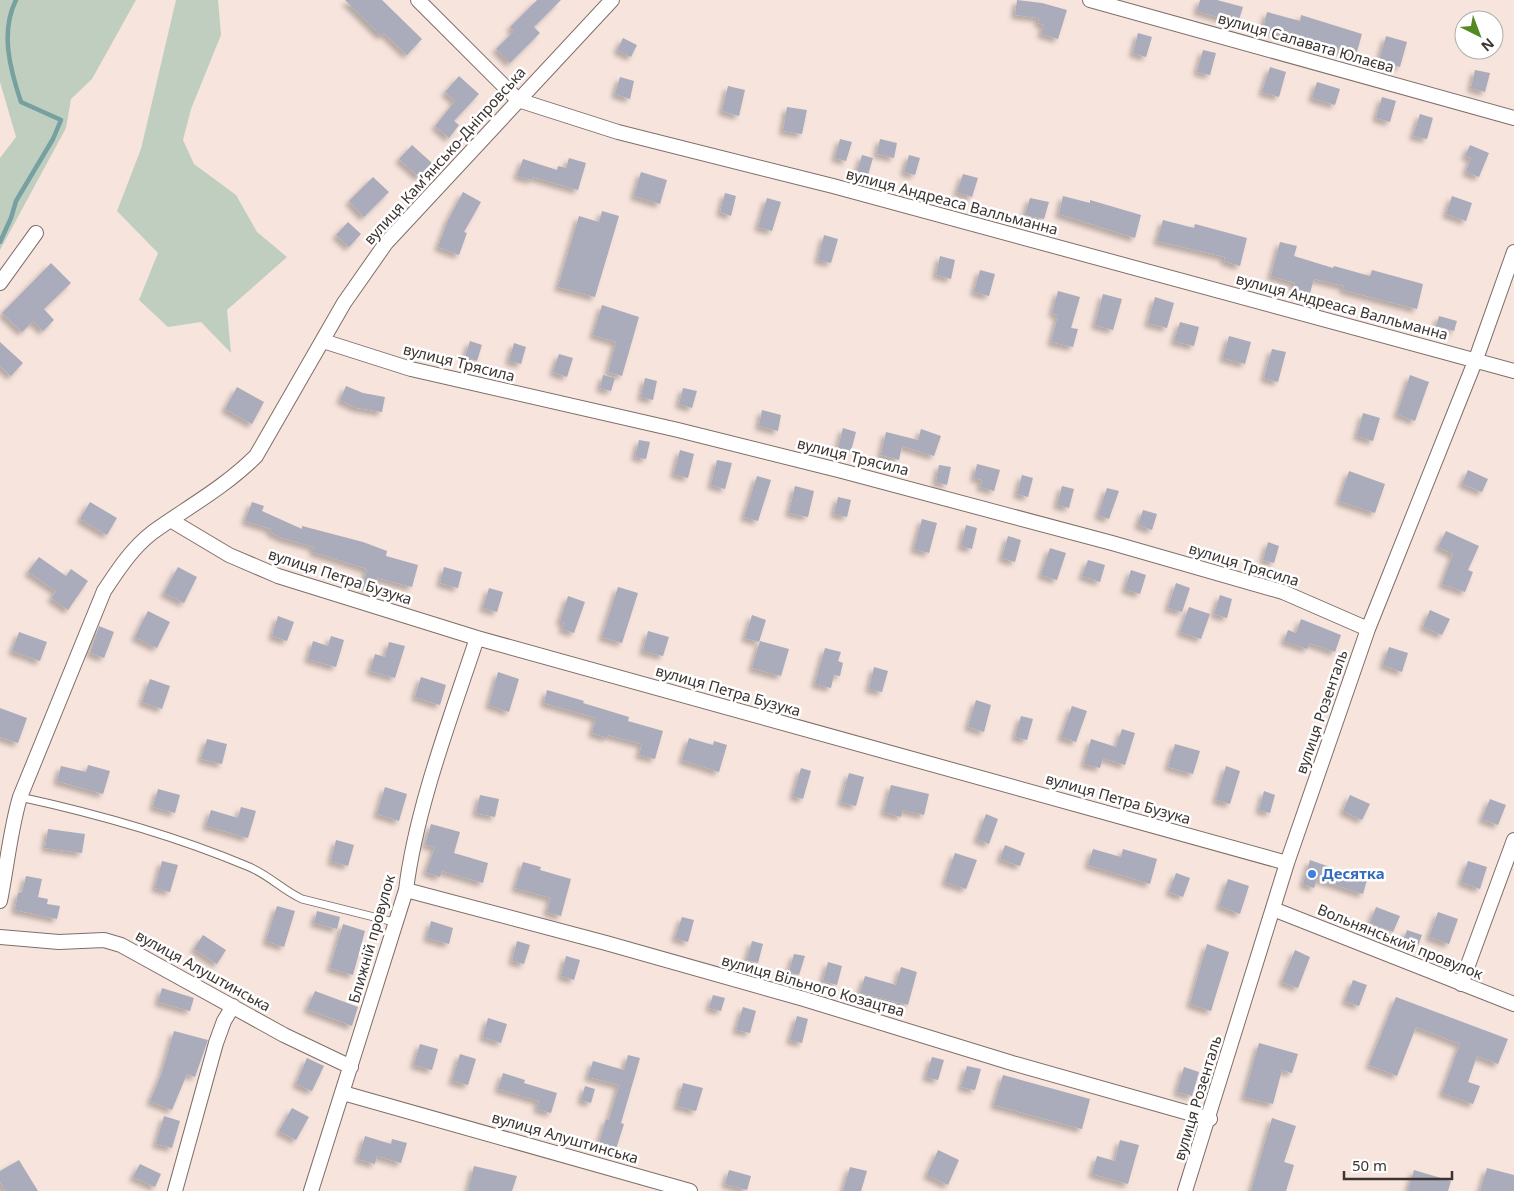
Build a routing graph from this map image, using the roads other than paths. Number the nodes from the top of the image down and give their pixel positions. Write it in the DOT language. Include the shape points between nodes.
graph roads {
  1 [pos="418,0"];
  2 [pos="612,0"];
  3 [pos="1090,0"];
  4 [pos="518,100"];
  5 [pos="1514,118"];
  6 [pos="36,233"];
  7 [pos="1514,252"];
  8 [pos="0,284"];
  9 [pos="323,342"];
  10 [pos="1476,359"];
  11 [pos="1514,371"];
  12 [pos="172,521"];
  13 [pos="1368,629"];
  14 [pos="477,638"];
  15 [pos="20,797"];
  16 [pos="1514,840"];
  17 [pos="1287,863"];
  18 [pos="406,890"];
  19 [pos="0,901"];
  20 [pos="1274,909"];
  21 [pos="394,922"];
  22 [pos="0,937"];
  23 [pos="1461,984"];
  24 [pos="1514,1004"];
  25 [pos="233,1006"];
  26 [pos="351,1066"];
  27 [pos="344,1093"];
  28 [pos="1210,1119"];
  29 [pos="175,1191"];
  30 [pos="311,1191"];
  31 [pos="690,1191"];
  32 [pos="1186,1191"];
  1 -- 4 [label="street, вулиця Андреаса Валльманна"];
  2 -- 4 [label="street, вулиця Кам’янсько-Дніпровська"];
  3 -- 5 [label="street, вулиця Салавата Юлаєва"];
  4 -- 9 [label="street, вулиця Кам’янсько-Дніпровська" via="395,232 344,303"];
  4 -- 10 [label="street, вулиця Андреаса Валльманна" via="618,132 833,186"];
  6 -- 8 [label="street"];
  7 -- 10 [label="street, вулиця Розенталь"];
  9 -- 12 [label="street, вулиця Кам’янсько-Дніпровська" via="256,456 239,473"];
  9 -- 13 [label="street, вулиця Трясила" via="411,369 707,437 1112,543 1282,592"];
  10 -- 11 [label="street, вулиця Андреаса Валльманна"];
  10 -- 13 [label="street, вулиця Розенталь"];
  12 -- 14 [label="street, вулиця Петра Бузука" via="230,555 278,576"];
  12 -- 15 [label="street, вулиця Кам’янсько-Дніпровська" via="135,549 104,592"];
  13 -- 17 [label="street, вулиця Розенталь"];
  14 -- 17 [label="street, вулиця Петра Бузука"];
  14 -- 18 [label="street, Ближній провулок" via="437,761 409,866"];
  15 -- 19 [label="street, вулиця Кам’янсько-Дніпровська" via="11,827"];
  15 -- 21 [label="lane" via="135,824 270,876 302,899"];
  16 -- 23 [label="street"];
  17 -- 20 [label="street, вулиця Розенталь"];
  18 -- 21 [label="street, Ближній провулок"];
  18 -- 28 [label="street, вулиця Вільного Козацтва" via="606,942"];
  20 -- 23 [label="street, Вольнянський провулок"];
  20 -- 28 [label="street, вулиця Розенталь"];
  21 -- 26 [label="street, Ближній провулок"];
  22 -- 25 [label="street, вулиця Алуштинська" via="59,942 104,940 121,945"];
  23 -- 24 [label="street, Вольнянський провулок"];
  25 -- 26 [label="street, вулиця Алуштинська" via="317,1052"];
  25 -- 29 [label="street" via="216,1043"];
  26 -- 27 [label="street, Ближній провулок"];
  27 -- 30 [label="street, Ближній провулок"];
  27 -- 31 [label="street, вулиця Алуштинська"];
  28 -- 32 [label="street, вулиця Розенталь"];
}
